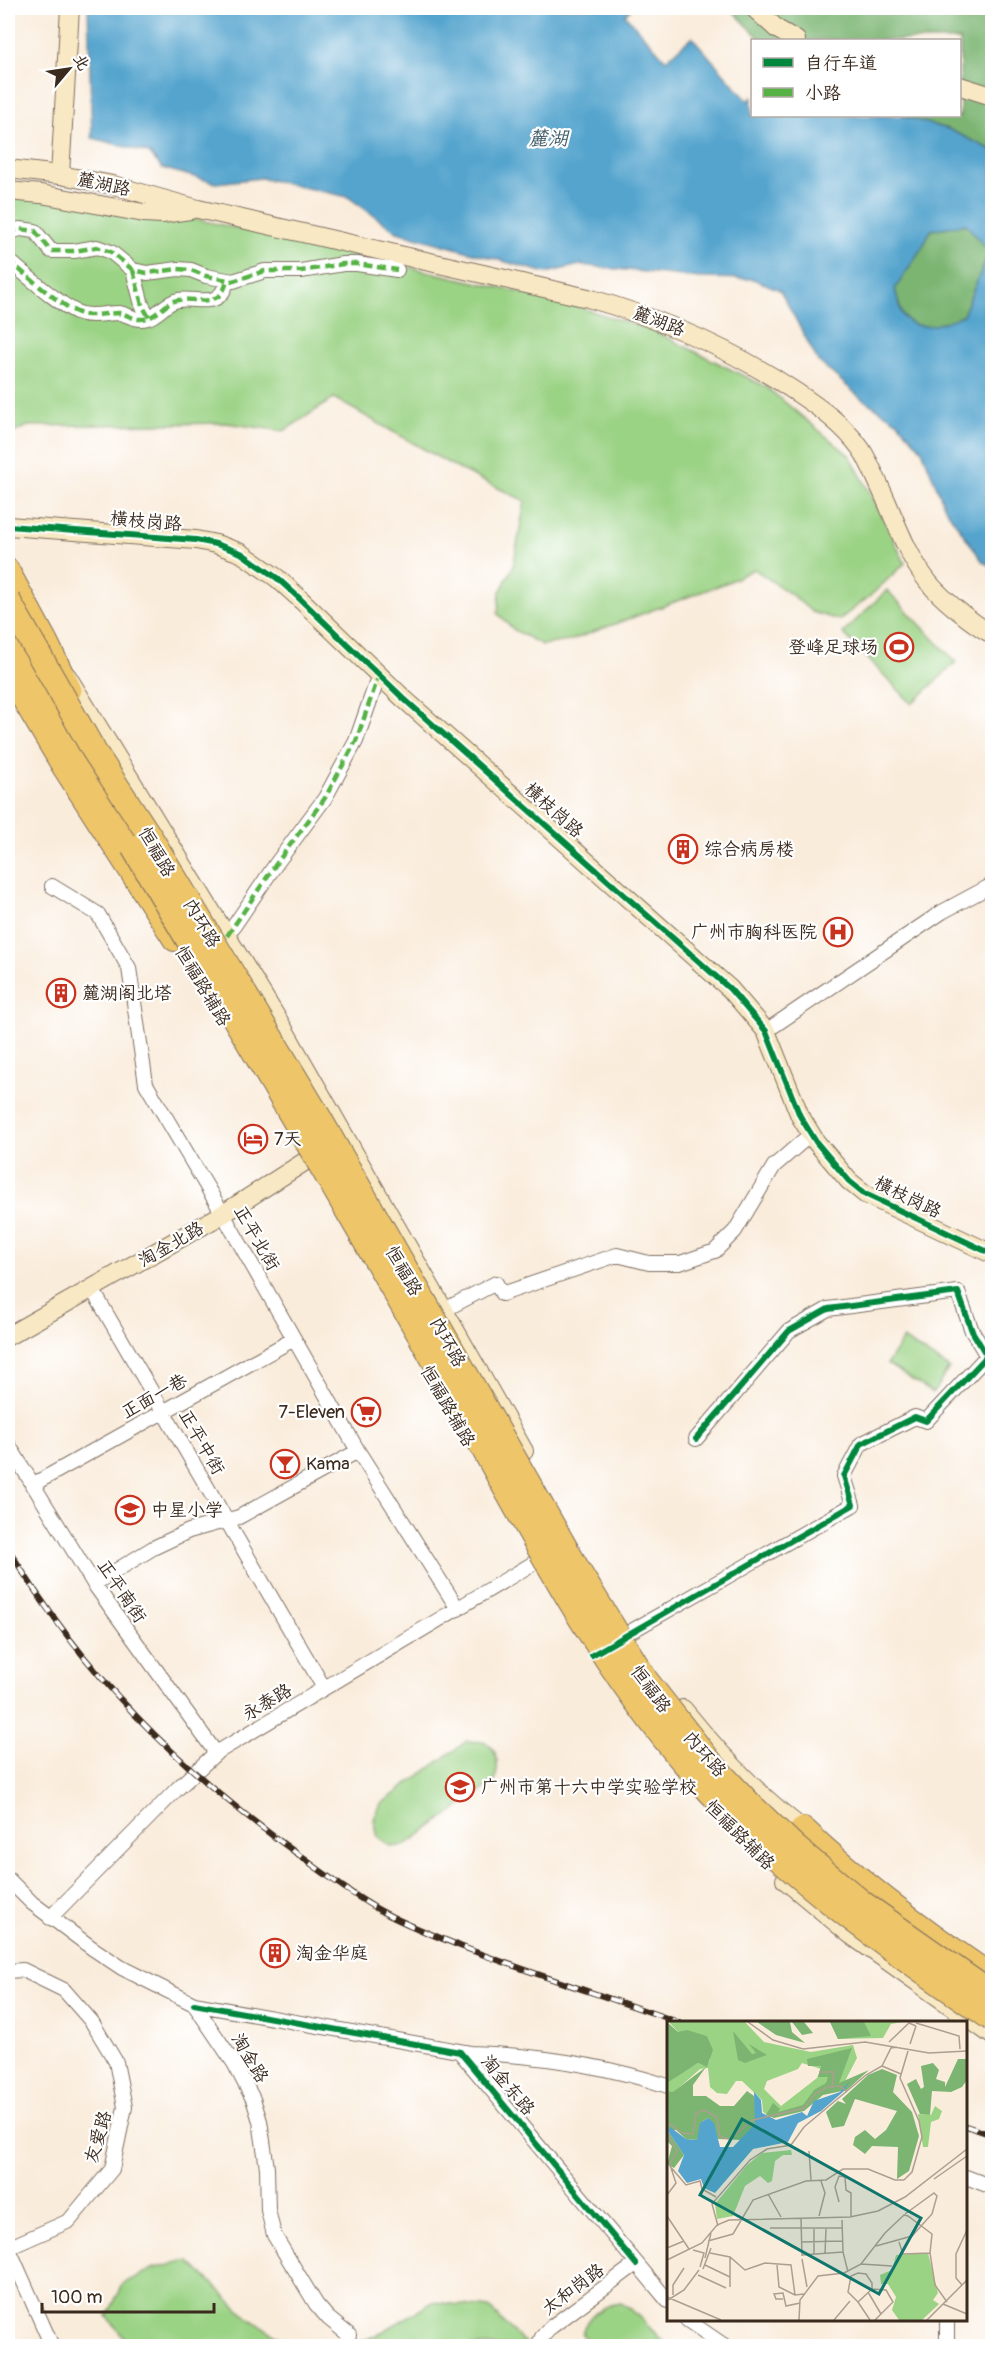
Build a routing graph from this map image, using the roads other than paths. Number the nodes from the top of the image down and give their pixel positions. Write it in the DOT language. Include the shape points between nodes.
graph roads {
  1 [pos="70,8"];
  2 [pos="754,8"];
  3 [pos="794,39"];
  4 [pos="961,86"];
  5 [pos="993,96"];
  6 [pos="8,169"];
  7 [pos="60,175"];
  8 [pos="8,191"];
  9 [pos="198,209"];
  10 [pos="8,233"];
  11 [pos="8,260"];
  12 [pos="133,270"];
  13 [pos="397,270"];
  14 [pos="227,281"];
  15 [pos="149,317"];
  16 [pos="8,526"];
  17 [pos="8,569"];
  18 [pos="8,600"];
  19 [pos="8,625"];
  20 [pos="993,634"];
  21 [pos="8,640"];
  22 [pos="48,643"];
  23 [pos="8,672"];
  24 [pos="379,675"];
  25 [pos="8,686"];
  26 [pos="993,885"];
  27 [pos="52,886"];
  28 [pos="227,936"];
  29 [pos="174,939"];
  30 [pos="217,967"];
  31 [pos="250,974"];
  32 [pos="766,1031"];
  33 [pos="811,1134"];
  34 [pos="318,1152"];
  35 [pos="223,1214"];
  36 [pos="993,1254"];
  37 [pos="92,1289"];
  38 [pos="444,1310"];
  39 [pos="8,1336"];
  40 [pos="294,1339"];
  41 [pos="163,1412"];
  42 [pos="696,1439"];
  43 [pos="8,1444"];
  44 [pos="358,1451"];
  45 [pos="32,1485"];
  46 [pos="226,1521"];
  47 [pos="537,1562"];
  48 [pos="94,1584"];
  49 [pos="458,1609"];
  50 [pos="609,1644"];
  51 [pos="324,1688"];
  52 [pos="216,1753"];
  53 [pos="764,1821"];
  54 [pos="803,1830"];
  55 [pos="8,1879"];
  56 [pos="50,1918"];
  57 [pos="993,1965"];
  58 [pos="8,1971"];
  59 [pos="993,1977"];
  60 [pos="993,1996"];
  61 [pos="194,2004"];
  62 [pos="993,2018"];
  63 [pos="993,2035"];
  64 [pos="460,2052"];
  65 [pos="667,2085"];
  66 [pos="967,2177"];
  67 [pos="993,2187"];
  68 [pos="8,2249"];
  69 [pos="636,2264"];
  70 [pos="667,2299"];
  71 [pos="690,2321"];
  72 [pos="947,2321"];
  73 [pos="349,2336"];
  74 [pos="52,2346"];
  75 [pos="538,2346"];
  76 [pos="725,2346"];
  77 [pos="947,2346"];
  1 -- 7 [label="main road"];
  2 -- 3 [label="main road"];
  4 -- 5 [label="main road"];
  6 -- 7 [label="main road, 麓湖路"];
  7 -- 9 [label="main road, 麓湖路"];
  8 -- 9 [label="main road, 麓湖路" via="144,213"];
  9 -- 20 [label="main road, 麓湖路" via="588,298 693,335 760,368 851,435 927,581"];
  10 -- 12 [label="street" via="20,229 35,231 51,251 97,247 111,252"];
  11 -- 15 [label="street" via="80,314 122,313 140,320"];
  12 -- 14 [label="street" via="191,270"];
  12 -- 15 [label="street"];
  13 -- 14 [label="street" via="343,264 301,271 266,271"];
  14 -- 15 [label="street" via="225,290 214,299 179,300"];
  16 -- 24 [label="main road, 横枝岗路" via="196,540 228,547 277,578"];
  17 -- 22 [label="main road, 恒福路"];
  18 -- 60 [label="highway, 内环路, bridge" via="94,751 316,1112 581,1575 646,1680 712,1764 795,1847 873,1910"];
  19 -- 30 [label="main road, 恒福路" via="78,753"];
  21 -- 62 [label="highway, 内环路, bridge" via="233,1015 563,1588 632,1696 691,1771 786,1866 865,1931"];
  22 -- 28 [label="main road, 恒福路辅路"];
  22 -- 30 [label="main road, 恒福路" via="114,777"];
  23 -- 29 [label="highway"];
  24 -- 28 [label="street" via="356,741 326,798"];
  24 -- 32 [label="main road, 横枝岗路" via="706,966"];
  25 -- 29 [label="main road, 恒福路辅路" via="101,840"];
  26 -- 32 [label="street" via="942,912"];
  27 -- 35 [label="street, 正平北街" via="98,914 129,968 146,1084"];
  28 -- 31 [label="main road, 恒福路辅路"];
  29 -- 30 [label="main road"];
  29 -- 34 [label="main road, 恒福路辅路"];
  30 -- 31 [label="main road"];
  30 -- 34 [label="main road, 恒福路"];
  31 -- 38 [label="main road, 恒福路辅路"];
  32 -- 33 [label="main road, 横枝岗路"];
  33 -- 36 [label="main road, 横枝岗路" via="833,1164 865,1194"];
  33 -- 38 [label="street" via="774,1167 735,1231 715,1251 680,1263 649,1263 618,1255 502,1294 496,1283"];
  34 -- 35 [label="main road, 淘金北路"];
  34 -- 47 [label="main road, 恒福路辅路"];
  34 -- 50 [label="main road, 恒福路" via="535,1534"];
  35 -- 37 [label="main road, 淘金北路"];
  35 -- 40 [label="street, 正平北街"];
  37 -- 39 [label="main road, 淘金北路"];
  37 -- 41 [label="street, 正平中街"];
  38 -- 50 [label="main road, 恒福路辅路"];
  40 -- 41 [label="street, 正面一巷"];
  40 -- 44 [label="street, 正平北街"];
  41 -- 45 [label="street, 正面一巷"];
  41 -- 46 [label="street, 正平中街"];
  42 -- 50 [label="street" via="789,1331 828,1309 958,1292 972,1331 987,1356 926,1421 915,1417 861,1444 844,1476 853,1505"];
  43 -- 45 [label="street, 正平南街"];
  44 -- 46 [label="street"];
  44 -- 49 [label="street, 正平北街"];
  45 -- 48 [label="street, 正平南街"];
  46 -- 48 [label="street" via="189,1531 153,1548"];
  46 -- 51 [label="street, 正平中街"];
  47 -- 49 [label="street, 永泰路"];
  47 -- 50 [label="main road, 恒福路辅路"];
  48 -- 52 [label="street, 正平南街"];
  49 -- 51 [label="street, 永泰路"];
  50 -- 53 [label="main road, 恒福路" via="714,1770"];
  50 -- 54 [label="main road, 恒福路辅路" via="666,1687 693,1722 755,1787"];
  50 -- 62 [label="main road, 恒福路" via="670,1742 748,1828 849,1916"];
  50 -- 63 [label="main road, 恒福路辅路" via="632,1713 716,1812 781,1877 851,1935"];
  51 -- 52 [label="street, 永泰路"];
  52 -- 56 [label="street, 永泰路"];
  53 -- 54 [label="main road"];
  53 -- 60 [label="main road, 恒福路" via="855,1900"];
  54 -- 57 [label="main road, 恒福路辅路"];
  54 -- 59 [label="highway" via="907,1918"];
  55 -- 56 [label="street, 淘金路"];
  56 -- 61 [label="street, 淘金路" via="122,1968"];
  58 -- 68 [label="street, 友爱路" via="23,1970 64,1990 92,2022 116,2062 125,2107 112,2169 69,2221"];
  61 -- 64 [label="street, 淘金东路"];
  61 -- 73 [label="street, 淘金路" via="253,2099 260,2121 274,2235 316,2304"];
  64 -- 65 [label="street" via="566,2061"];
  64 -- 69 [label="street, 淘金东路"];
  66 -- 67 [label="street"];
  68 -- 74 [label="street"];
  69 -- 70 [label="street, 淘金东路"];
  69 -- 75 [label="street, 太和岗路" via="551,2327"];
  71 -- 76 [label="street"];
  72 -- 77 [label="street"];
}
